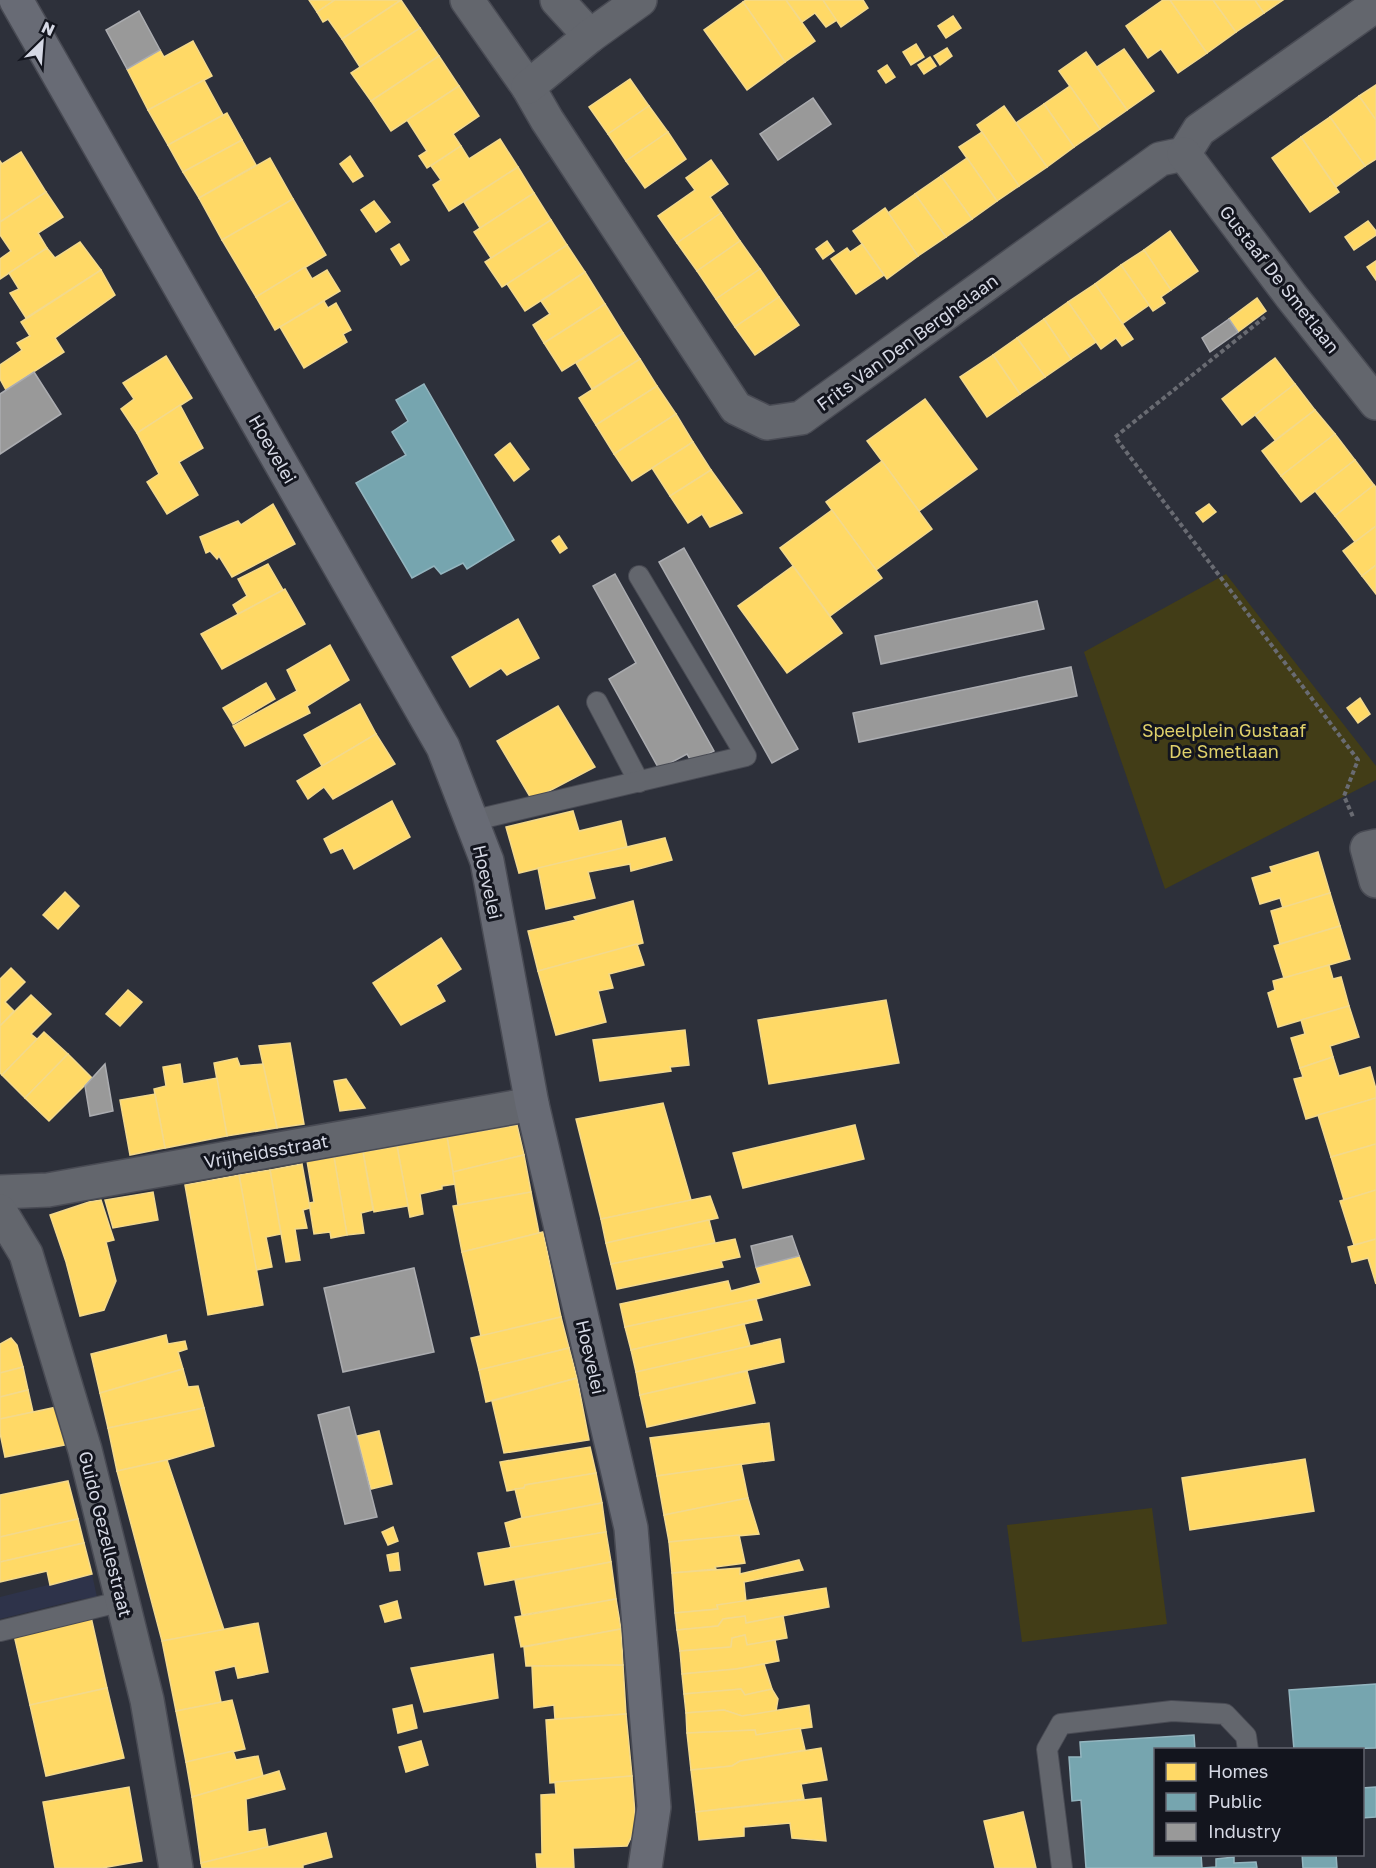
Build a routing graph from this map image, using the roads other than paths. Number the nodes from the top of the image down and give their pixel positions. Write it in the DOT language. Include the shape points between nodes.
graph roads {
  1 [pos="16,0"];
  2 [pos="467,0"];
  3 [pos="557,0"];
  4 [pos="640,0"];
  5 [pos="1376,5"];
  6 [pos="590,36"];
  7 [pos="528,87"];
  8 [pos="1184,154"];
  9 [pos="1376,403"];
  10 [pos="639,576"];
  11 [pos="597,702"];
  12 [pos="639,782"];
  13 [pos="471,821"];
  14 [pos="1376,846"];
  15 [pos="1376,881"];
  16 [pos="532,1104"];
  17 [pos="0,1192"];
  18 [pos="0,1211"];
  19 [pos="123,1602"];
  20 [pos="0,1631"];
  21 [pos="1248,1748"];
  22 [pos="176,1868"];
  23 [pos="645,1868"];
  24 [pos="1062,1868"];
  1 -- 13 [label="street, Hoevelei" via="443,747"];
  2 -- 7 [label="street, Frits Van Den Berghelaan"];
  3 -- 6 [label="street"];
  4 -- 6 [label="street"];
  5 -- 8 [label="street" via="1199,130"];
  6 -- 7 [label="street"];
  7 -- 8 [label="street, Frits Van Den Berghelaan" via="736,408 767,423 801,418 1160,159"];
  8 -- 9 [label="street, Gustaaf De Smetlaan"];
  10 -- 12 [label="lane" via="746,756"];
  11 -- 12 [label="lane"];
  12 -- 13 [label="lane"];
  13 -- 16 [label="street, Hoevelei" via="487,861"];
  14 -- 15 [label="street" via="1367,849"];
  16 -- 17 [label="street, Vrijheidsstraat" via="48,1190"];
  16 -- 23 [label="street, Hoevelei" via="631,1528 654,1807"];
  18 -- 19 [label="street, Guido Gezellestraat" via="26,1254 85,1450"];
  19 -- 20 [label="lane"];
  19 -- 22 [label="street, Guido Gezellestraat" via="147,1700"];
  21 -- 24 [label="lane" via="1246,1736 1225,1714 1172,1711 1061,1724 1047,1749"];
}
